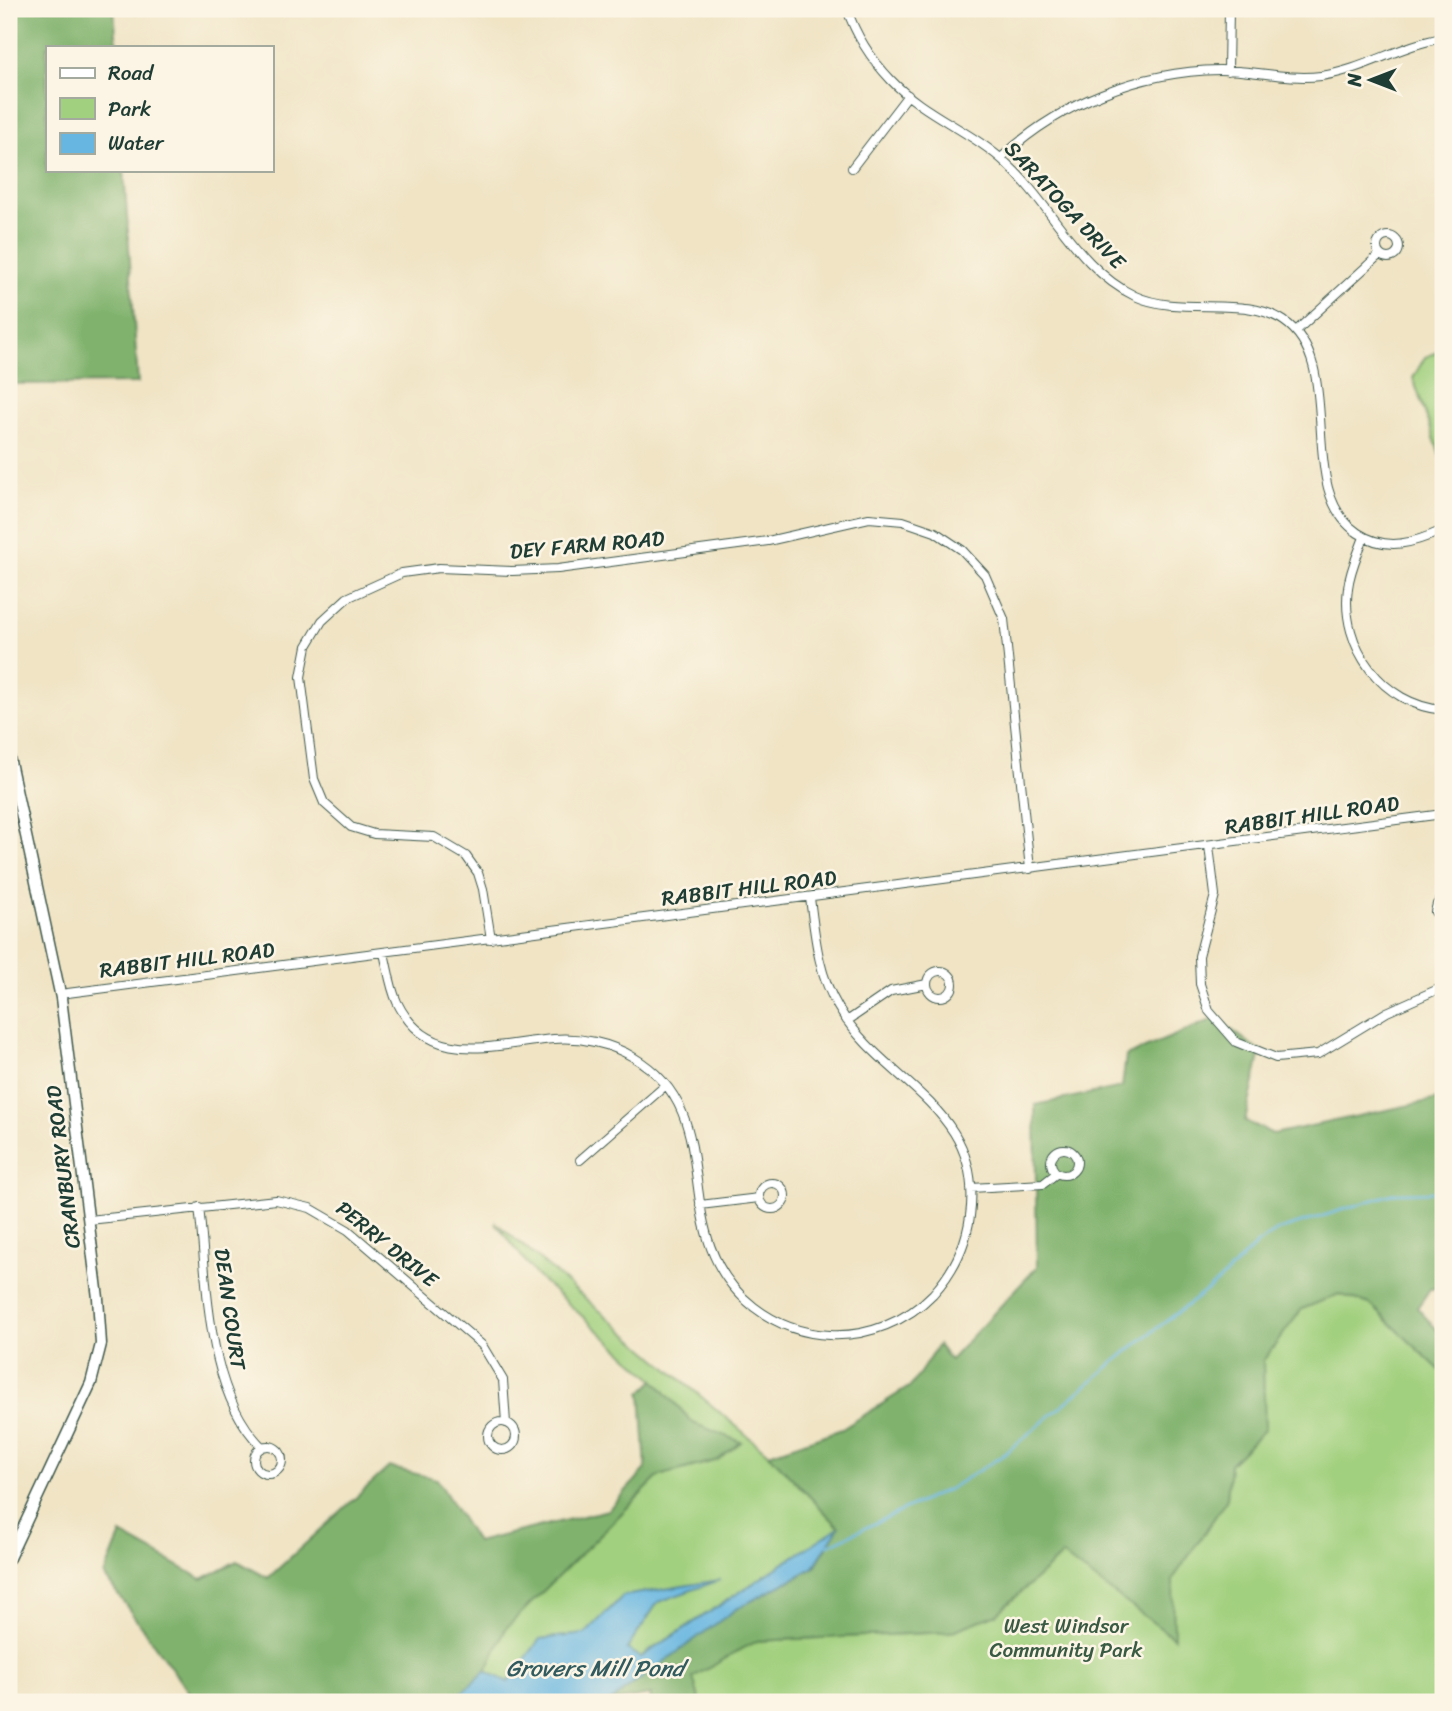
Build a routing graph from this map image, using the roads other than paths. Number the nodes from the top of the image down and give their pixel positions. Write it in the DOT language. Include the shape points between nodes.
graph roads {
  1 [pos="847,9"];
  2 [pos="1229,9"];
  3 [pos="1443,38"];
  4 [pos="1228,71"];
  5 [pos="908,95"];
  6 [pos="1001,158"];
  7 [pos="852,168"];
  8 [pos="1379,255"];
  9 [pos="1296,331"];
  10 [pos="1443,530"];
  11 [pos="1364,537"];
  12 [pos="1443,710"];
  13 [pos="9,757"];
  14 [pos="1443,814"];
  15 [pos="1209,846"];
  16 [pos="1030,869"];
  17 [pos="810,898"];
  18 [pos="1443,898"];
  19 [pos="1443,922"];
  20 [pos="491,939"];
  21 [pos="384,953"];
  22 [pos="927,984"];
  23 [pos="1443,987"];
  24 [pos="60,994"];
  25 [pos="847,1021"];
  26 [pos="666,1085"];
  27 [pos="580,1160"];
  28 [pos="1057,1173"];
  29 [pos="971,1188"];
  30 [pos="759,1198"];
  31 [pos="700,1205"];
  32 [pos="199,1207"];
  33 [pos="89,1220"];
  34 [pos="506,1423"];
  35 [pos="262,1447"];
  36 [pos="9,1558"];
  1 -- 5 [label="street, SARATOGA DRIVE" via="867,50"];
  2 -- 4 [label="street"];
  3 -- 4 [label="street" via="1328,75"];
  4 -- 6 [label="street" via="1157,78 1101,94 1055,118"];
  5 -- 6 [label="street, SARATOGA DRIVE"];
  5 -- 7 [label="street"];
  6 -- 9 [label="street, SARATOGA DRIVE" via="1091,263 1118,287 1163,305 1267,313"];
  8 -- 9 [label="street"];
  9 -- 11 [label="street" via="1312,363 1333,502 1344,520"];
  10 -- 11 [label="street" via="1404,545"];
  11 -- 12 [label="street" via="1348,588 1348,618 1356,646 1373,673 1396,694 1423,707"];
  13 -- 24 [label="street, CRANBURY ROAD"];
  14 -- 15 [label="street, RABBIT HILL ROAD"];
  15 -- 16 [label="street, RABBIT HILL ROAD"];
  15 -- 23 [label="street" via="1215,895 1199,956 1200,984 1217,1023 1242,1046 1276,1058 1318,1054 1387,1012"];
  16 -- 17 [label="street, RABBIT HILL ROAD"];
  16 -- 20 [label="street, DEY FARM ROAD" via="1004,619 993,589 974,561 935,532 903,521 869,518 768,541 571,567 512,571 439,568 402,573 347,598 322,621 307,646 302,685 313,779 324,803 351,827 374,834 434,837 466,856 483,889"];
  17 -- 20 [label="street, RABBIT HILL ROAD"];
  17 -- 25 [label="street" via="822,973"];
  18 -- 19 [label="street" via="1435,912"];
  20 -- 21 [label="street, RABBIT HILL ROAD"];
  21 -- 24 [label="street, RABBIT HILL ROAD"];
  21 -- 26 [label="street" via="397,1003 412,1024 434,1040 473,1049 555,1039 588,1040 634,1057"];
  22 -- 25 [label="street" via="891,991"];
  24 -- 33 [label="street, CRANBURY ROAD"];
  25 -- 29 [label="street" via="949,1123 965,1155"];
  26 -- 27 [label="street"];
  26 -- 31 [label="street" via="689,1126"];
  28 -- 29 [label="street" via="1043,1184"];
  29 -- 31 [label="street" via="965,1242 940,1286 887,1325 836,1335 788,1326 745,1300 714,1258"];
  30 -- 31 [label="street"];
  32 -- 33 [label="street, PERRY DRIVE"];
  32 -- 34 [label="street, PERRY DRIVE" via="276,1200 310,1208 338,1222 482,1345 503,1380"];
  32 -- 35 [label="street, DEAN COURT" via="220,1372 237,1414"];
  33 -- 36 [label="street, CRANBURY ROAD" via="100,1318 97,1365"];
}
